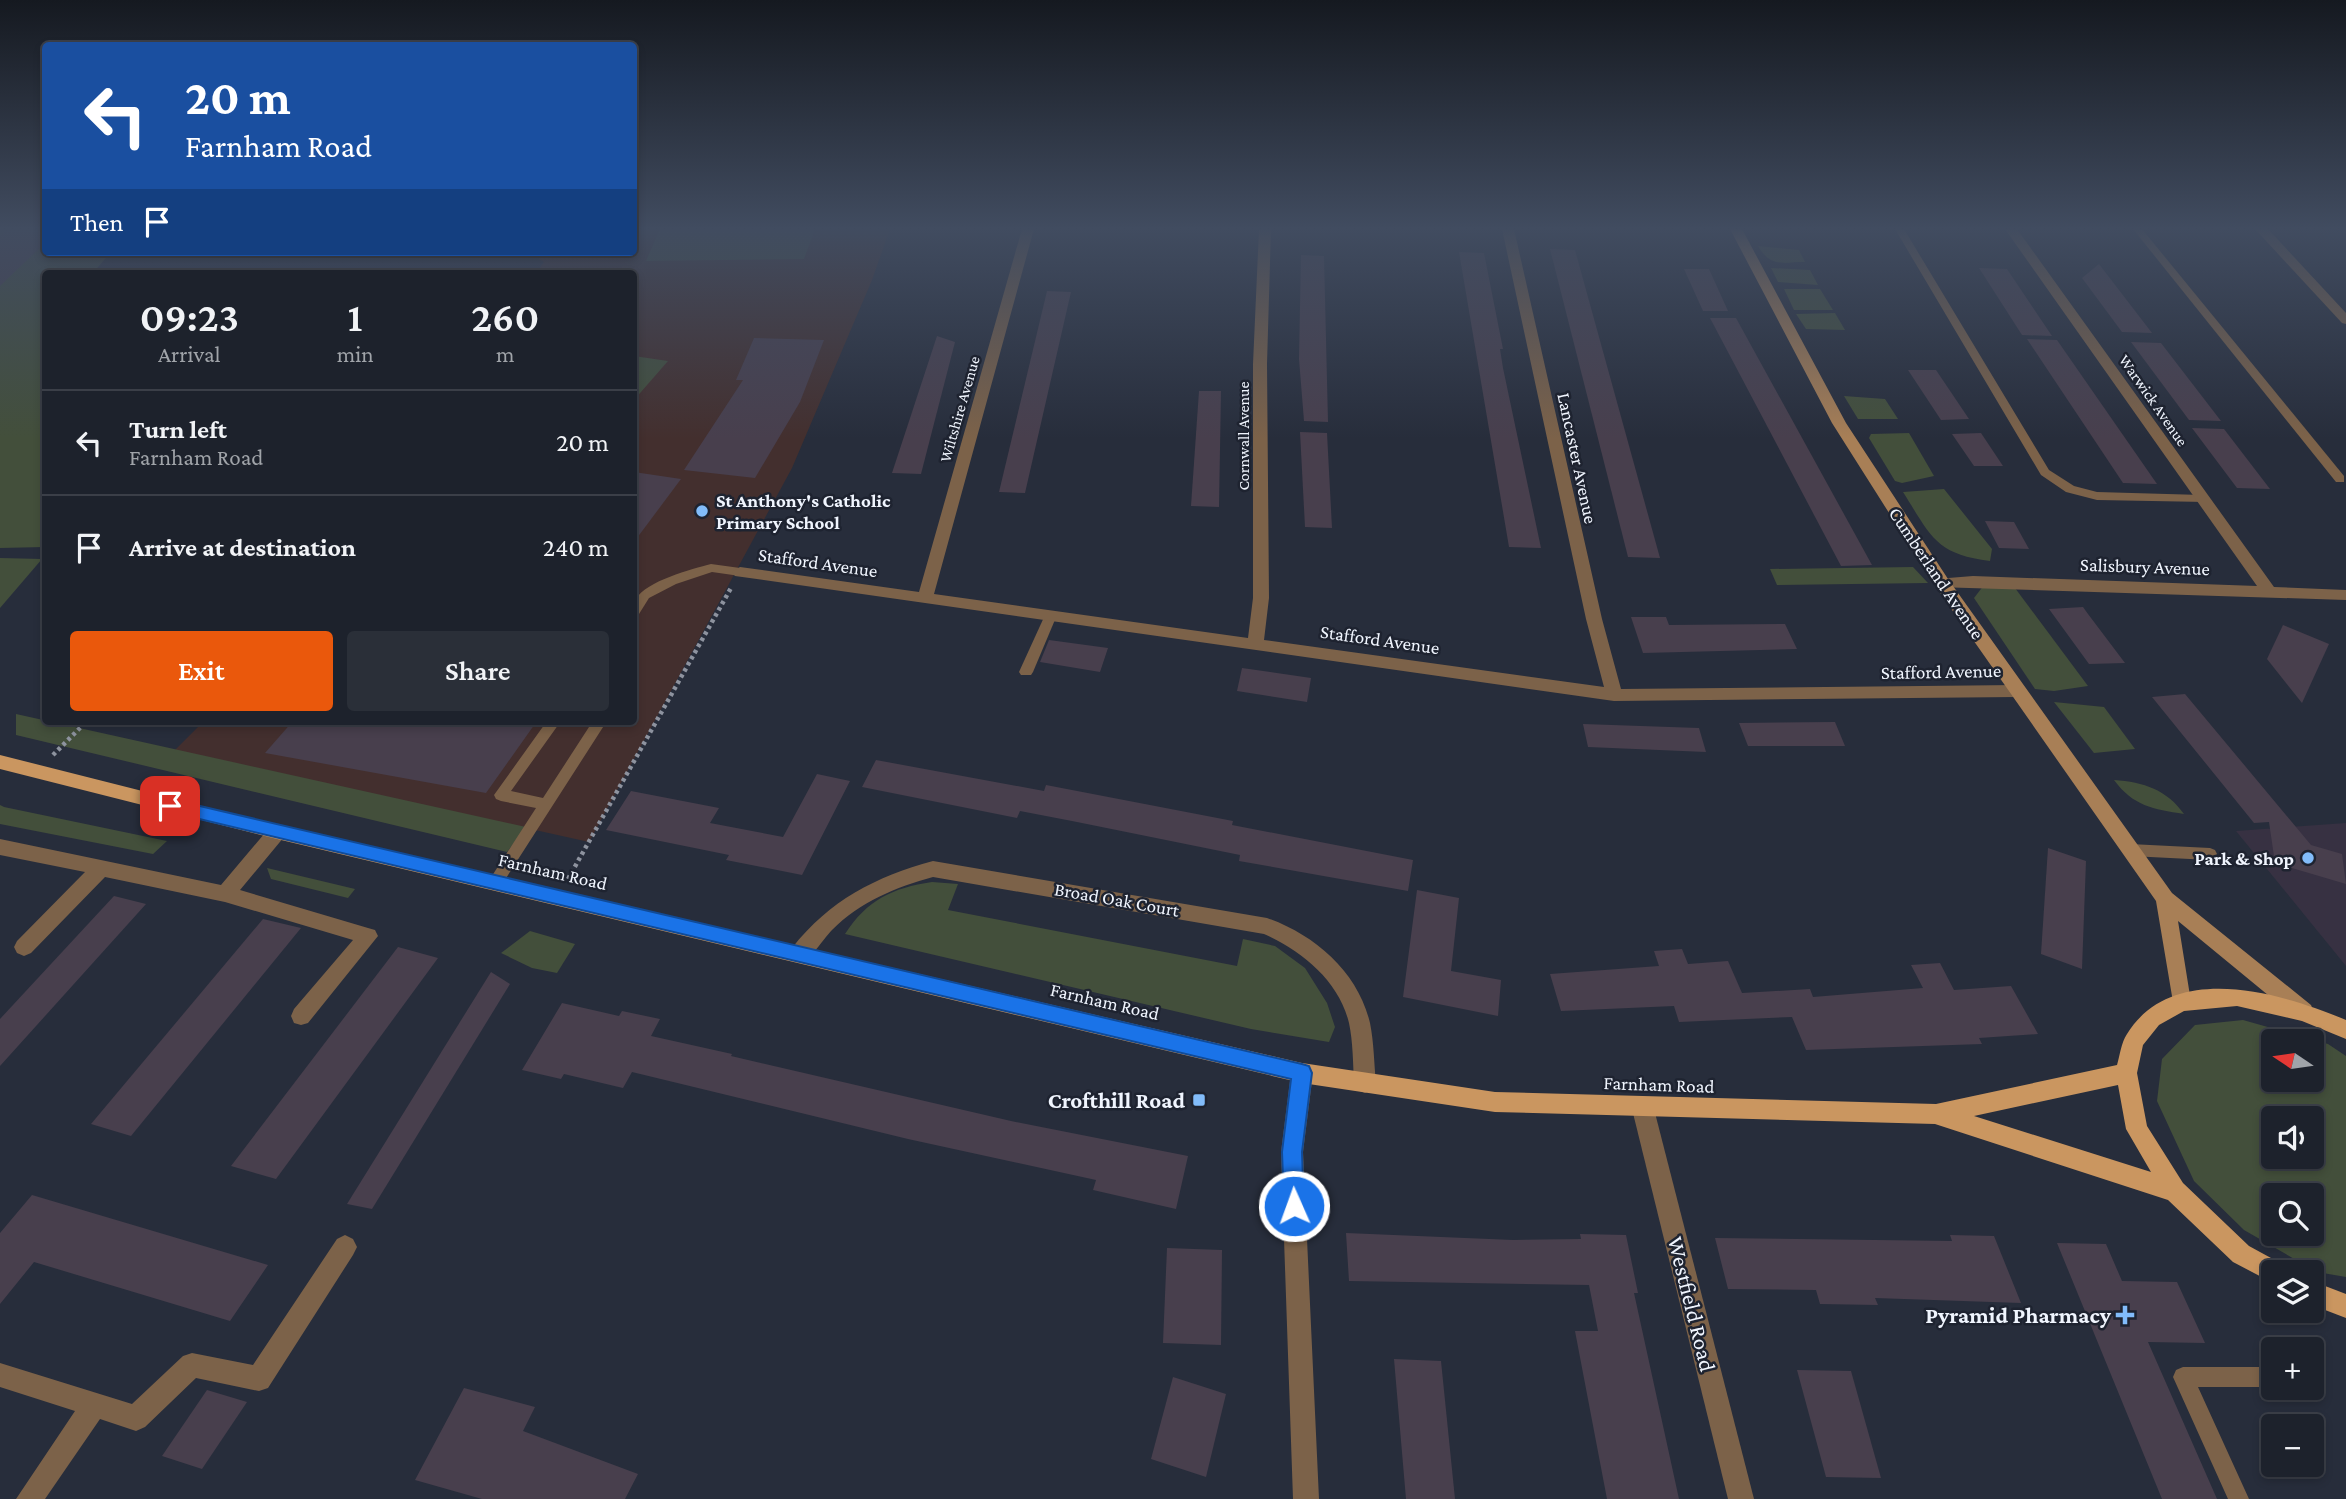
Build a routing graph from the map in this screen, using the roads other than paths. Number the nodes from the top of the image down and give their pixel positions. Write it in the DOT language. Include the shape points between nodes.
graph roads {
  1 [pos="1008,299"];
  2 [pos="1262,299"];
  3 [pos="1523,299"];
  4 [pos="1773,299"];
  5 [pos="1941,299"];
  6 [pos="2060,299"];
  7 [pos="2194,299"];
  8 [pos="2326,299"];
  9 [pos="2346,320"];
  10 [pos="2340,479"];
  11 [pos="2202,499"];
  12 [pos="740,572"];
  13 [pos="1942,583"];
  14 [pos="2269,592"];
  15 [pos="2346,595"];
  16 [pos="925,598"];
  17 [pos="637,607"];
  18 [pos="1051,615"];
  19 [pos="1256,642"];
  20 [pos="1027,672"];
  21 [pos="2017,691"];
  22 [pos="1614,695"];
  23 [pos="551,725"];
  24 [pos="597,725"];
  25 [pos="0,762"];
  26 [pos="544,804"];
  27 [pos="277,832"];
  28 [pos="0,847"];
  29 [pos="2130,850"];
  30 [pos="2210,854"];
  31 [pos="101,868"];
  32 [pos="496,882"];
  33 [pos="225,894"];
  34 [pos="2165,899"];
  35 [pos="24,947"];
  36 [pos="799,954"];
  37 [pos="2181,1002"];
  38 [pos="2304,1012"];
  39 [pos="301,1016"];
  40 [pos="2345,1030"];
  41 [pos="1302,1073"];
  42 [pos="2126,1073"];
  43 [pos="1365,1083"];
  44 [pos="1643,1109"];
  45 [pos="1936,1114"];
  46 [pos="2175,1191"];
  47 [pos="345,1247"];
  48 [pos="2261,1265"];
  49 [pos="2327,1300"];
  50 [pos="2346,1321"];
  51 [pos="0,1375"];
  52 [pos="2261,1377"];
  53 [pos="96,1405"];
  54 [pos="29,1499"];
  55 [pos="1307,1499"];
  56 [pos="1741,1499"];
  57 [pos="2239,1499"];
  1 -- 16 [label="street, Wiltshire Avenue"];
  2 -- 19 [label="street, Cornwall Avenue" via="1261,598"];
  3 -- 22 [label="street, Lancaster Avenue"];
  4 -- 13 [label="street, Cumberland Avenue" via="1839,423"];
  5 -- 11 [label="lane" via="2045,472 2070,489 2097,496"];
  6 -- 11 [label="street, Warwick Avenue"];
  7 -- 10 [label="lane"];
  8 -- 9 [label="street"];
  11 -- 14 [label="street, Warwick Avenue"];
  12 -- 16 [label="street, Stafford Avenue"];
  12 -- 17 [label="lane" via="711,568 645,595"];
  13 -- 14 [label="street, Salisbury Avenue"];
  13 -- 21 [label="street, Cumberland Avenue"];
  14 -- 15 [label="street, Salisbury Avenue"];
  16 -- 18 [label="street, Stafford Avenue"];
  18 -- 19 [label="street, Stafford Avenue"];
  18 -- 20 [label="lane"];
  19 -- 22 [label="street, Stafford Avenue"];
  21 -- 22 [label="street, Stafford Avenue"];
  21 -- 29 [label="street, Cumberland Avenue"];
  23 -- 26 [label="lane" via="501,795"];
  24 -- 26 [label="lane"];
  25 -- 27 [label="main road, Farnham Road"];
  26 -- 32 [label="lane"];
  27 -- 32 [label="main road, Farnham Road"];
  27 -- 33 [label="street"];
  28 -- 31 [label="street"];
  29 -- 30 [label="lane"];
  29 -- 34 [label="street, Cumberland Avenue"];
  31 -- 33 [label="street"];
  31 -- 35 [label="street"];
  32 -- 36 [label="main road, Farnham Road"];
  33 -- 39 [label="street" via="368,936"];
  34 -- 37 [label="street, Cumberland Avenue"];
  34 -- 38 [label="street, Cumberland Avenue"];
  36 -- 41 [label="main road, Farnham Road"];
  36 -- 43 [label="street, Broad Oak Court" via="827,919 860,895 933,869 1254,923 1287,934 1309,949 1341,986 1359,1020"];
  37 -- 38 [label="main road, Farnham Road" via="2237,997"];
  37 -- 42 [label="main road, Farnham Road" via="2152,1018 2134,1041"];
  38 -- 40 [label="main road, Farnham Road"];
  41 -- 43 [label="main road, Farnham Road"];
  41 -- 55 [label="street" via="1292,1152"];
  42 -- 45 [label="main road, Farnham Road"];
  42 -- 46 [label="main road, Farnham Road" via="2137,1129"];
  43 -- 44 [label="main road, Farnham Road" via="1494,1102"];
  44 -- 45 [label="main road, Farnham Road"];
  44 -- 56 [label="street, Westfield Road"];
  45 -- 46 [label="main road, Farnham Road"];
  46 -- 48 [label="main road, Farnham Road" via="2241,1254"];
  47 -- 53 [label="street" via="259,1379 192,1365 136,1418"];
  49 -- 50 [label="street"];
  51 -- 53 [label="street"];
  52 -- 57 [label="lane" via="2183,1377"];
  53 -- 54 [label="street"];
}
